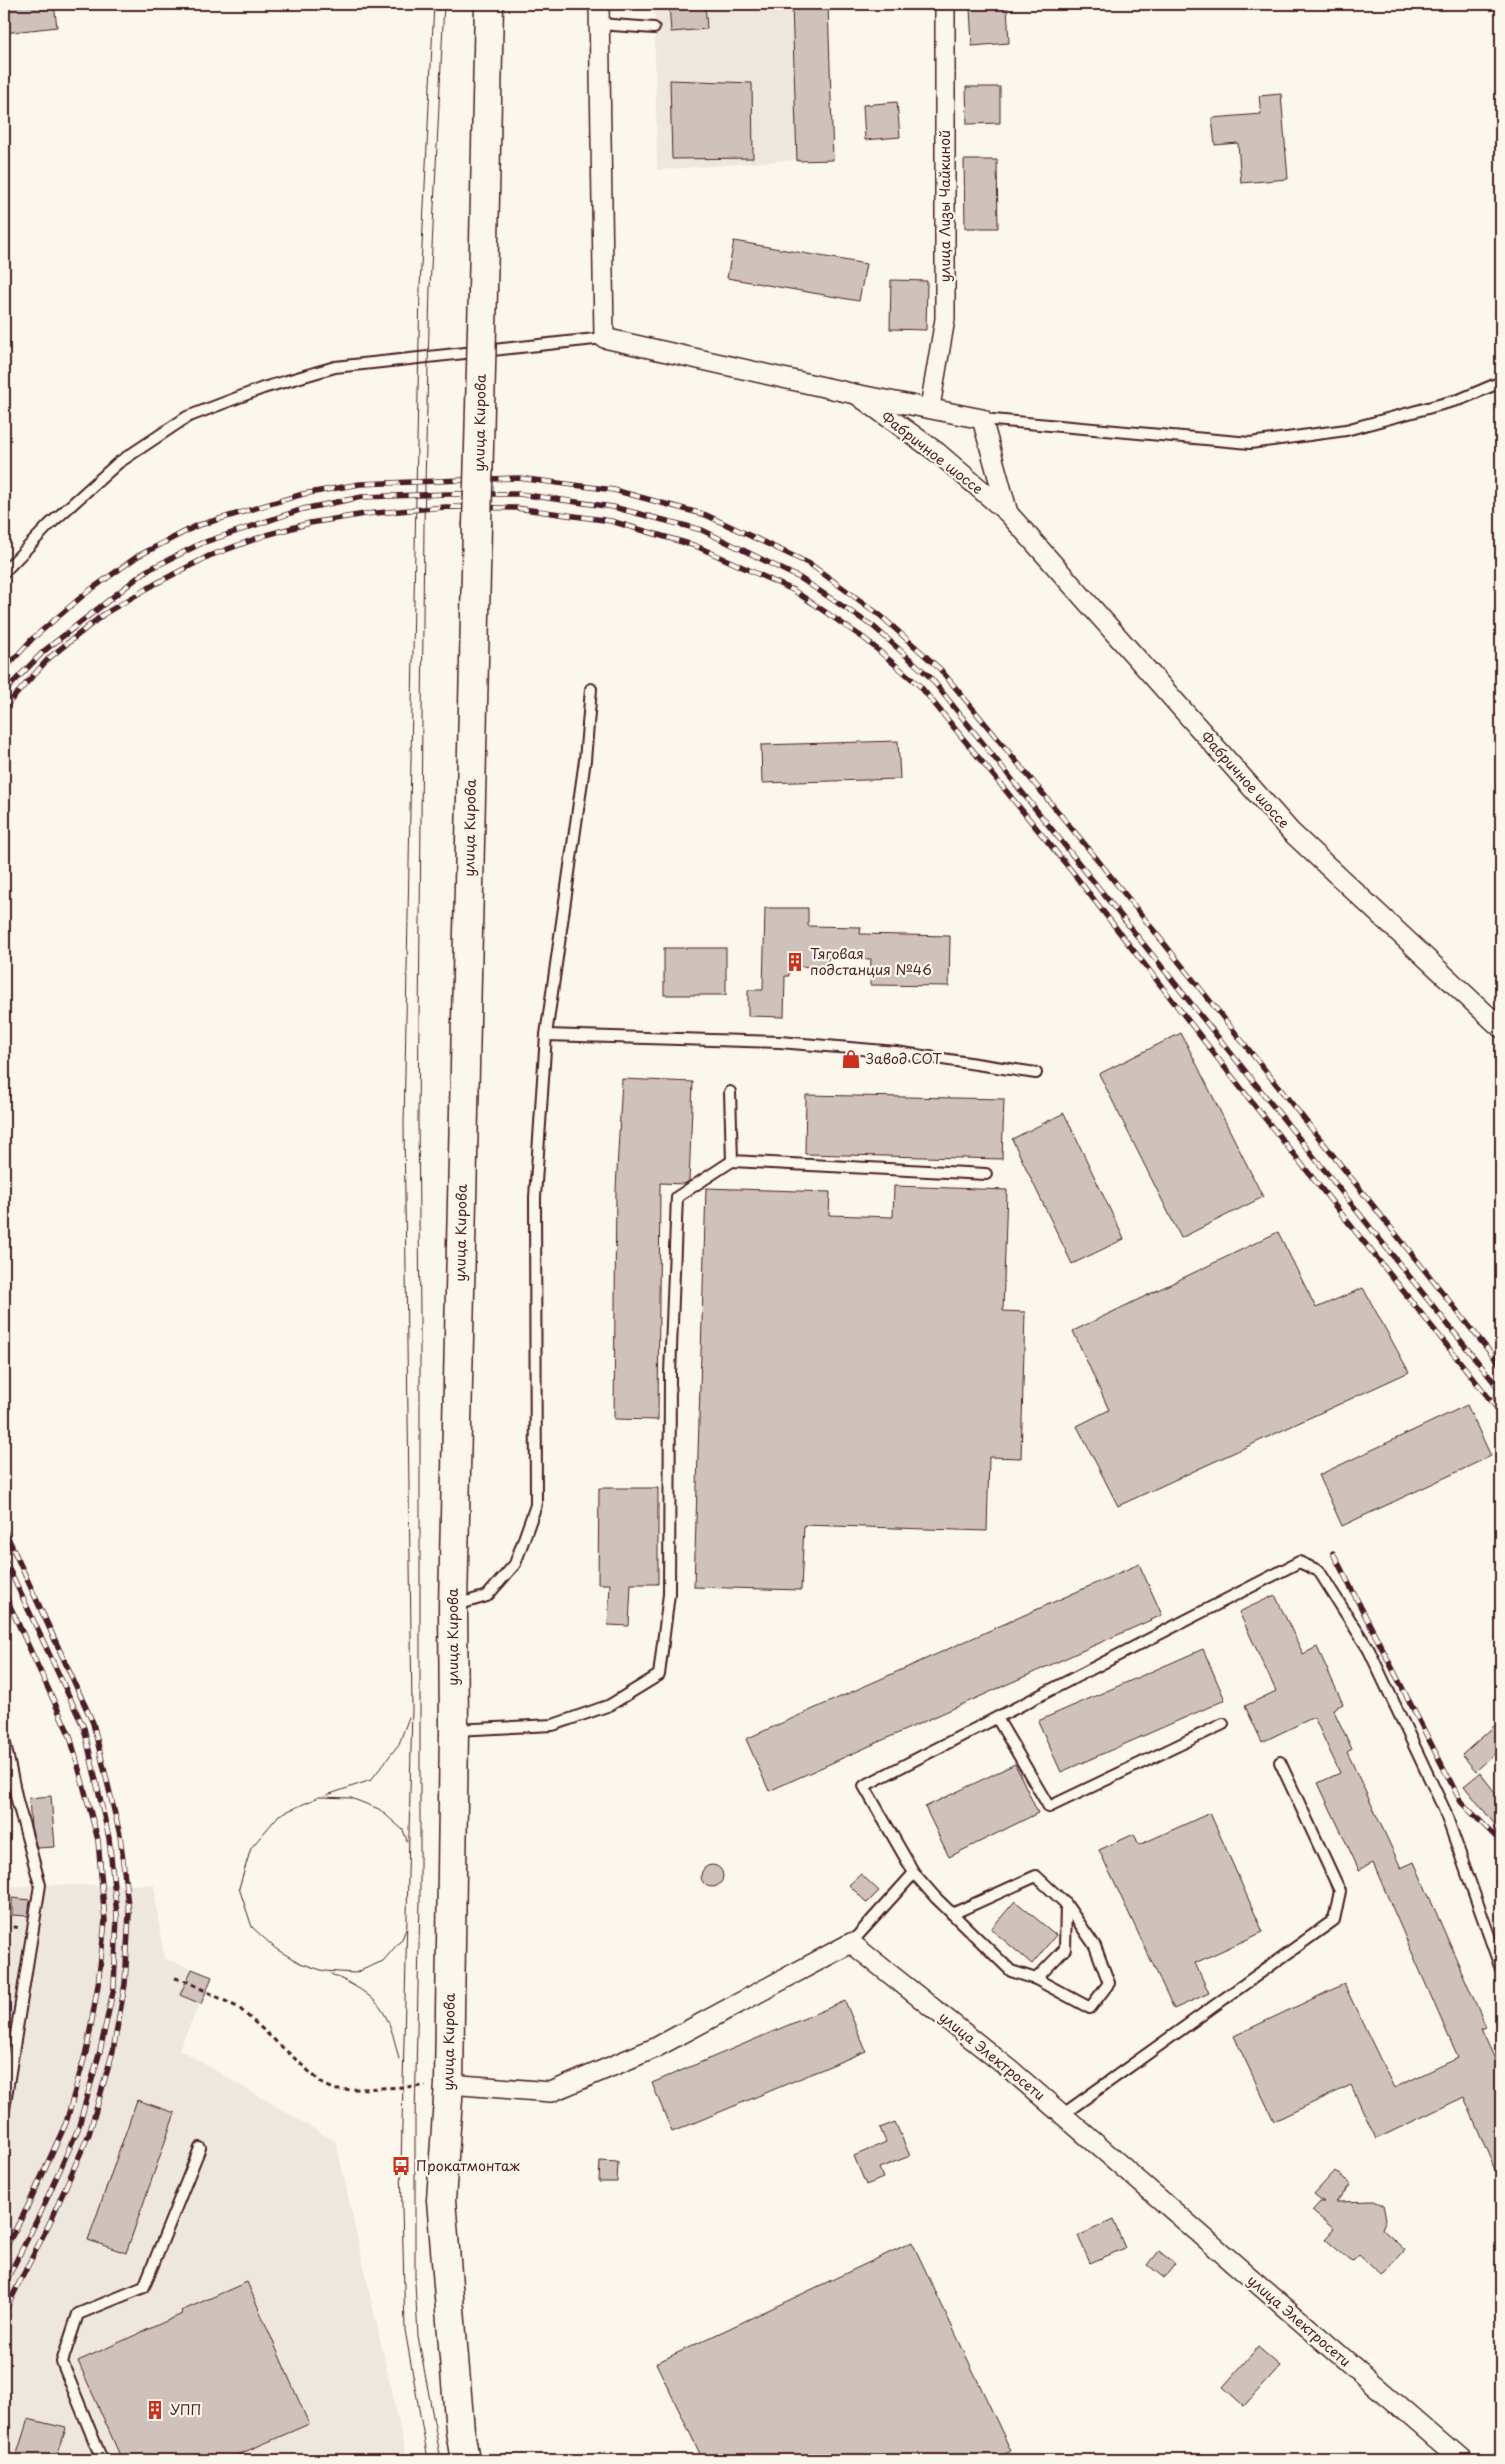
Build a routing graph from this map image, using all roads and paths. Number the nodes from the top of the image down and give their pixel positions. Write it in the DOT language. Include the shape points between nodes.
graph roads {
  1 [pos="489,4"];
  2 [pos="599,4"];
  3 [pos="945,4"];
  4 [pos="600,24"];
  5 [pos="654,28"];
  6 [pos="604,338"];
  7 [pos="1501,382"];
  8 [pos="855,394"];
  9 [pos="930,407"];
  10 [pos="982,419"];
  11 [pos="1008,513"];
  12 [pos="4,572"];
  13 [pos="590,689"];
  14 [pos="1501,1028"];
  15 [pos="546,1035"];
  16 [pos="1036,1073"];
  17 [pos="730,1092"];
  18 [pos="732,1161"];
  19 [pos="986,1174"];
  20 [pos="452,1606"];
  21 [pos="997,1718"];
  22 [pos="1223,1724"];
  23 [pos="454,1730"];
  24 [pos="4,1739"];
  25 [pos="1280,1762"];
  26 [pos="914,1873"];
  27 [pos="1066,1904"];
  28 [pos="952,1914"];
  29 [pos="852,1943"];
  30 [pos="1501,1969"];
  31 [pos="175,1978"];
  32 [pos="1036,1978"];
  33 [pos="449,2084"];
  34 [pos="4,2109"];
  35 [pos="1062,2114"];
  36 [pos="200,2148"];
  37 [pos="99,2458"];
  38 [pos="465,2460"];
  39 [pos="1461,2460"];
  1 -- 20 [label="main road, улица Кирова, bridge"];
  2 -- 4 [label="street"];
  3 -- 9 [label="street, улица Лизы Чайкиной" via="945,319"];
  4 -- 5 [label="lane"];
  4 -- 6 [label="street"];
  6 -- 8 [label="street"];
  6 -- 12 [label="lane" via="335,367 263,388 187,417 118,462 49,524"];
  7 -- 10 [label="lane" via="1461,399 1346,430 1250,443"];
  8 -- 9 [label="street"];
  8 -- 11 [label="street, Фабричное шоссе" via="938,453"];
  9 -- 10 [label="street"];
  10 -- 11 [label="street, Фабричное шоссе"];
  11 -- 14 [label="street, Фабричное шоссе" via="1291,832"];
  13 -- 15 [label="lane" via="585,760"];
  15 -- 16 [label="lane" via="780,1042 896,1052"];
  15 -- 20 [label="lane" via="535,1197 536,1505 515,1564 487,1596"];
  17 -- 18 [label="lane"];
  18 -- 19 [label="lane"];
  18 -- 23 [label="lane" via="677,1198 670,1374 669,1594 659,1675 610,1704 553,1726"];
  20 -- 23 [label="main road, улица Кирова"];
  21 -- 22 [label="lane" via="1049,1807"];
  21 -- 26 [label="lane" via="864,1786"];
  21 -- 30 [label="lane" via="1299,1562 1319,1570 1369,1650 1444,1809"];
  23 -- 33 [label="main road, улица Кирова"];
  24 -- 34 [label="lane" via="40,1885"];
  25 -- 35 [label="lane" via="1340,1891 1334,1920"];
  26 -- 28 [label="lane"];
  26 -- 29 [label="lane"];
  27 -- 28 [label="lane" via="1036,1876"];
  27 -- 32 [label="lane" via="1065,1949"];
  27 -- 32 [label="lane" via="1095,1946 1109,1983 1090,2008"];
  28 -- 32 [label="lane" via="1011,1971"];
  29 -- 33 [label="street" via="655,2048 551,2092"];
  29 -- 35 [label="street, улица Электросети" via="1012,2070"];
  31 -- 33 [label="path" via="239,2008 324,2085 336,2090 395,2090"];
  33 -- 38 [label="main road, улица Кирова" via="441,2200"];
  35 -- 39 [label="street, улица Электросети"];
  36 -- 37 [label="lane" via="144,2287 78,2314 62,2362"];
}
